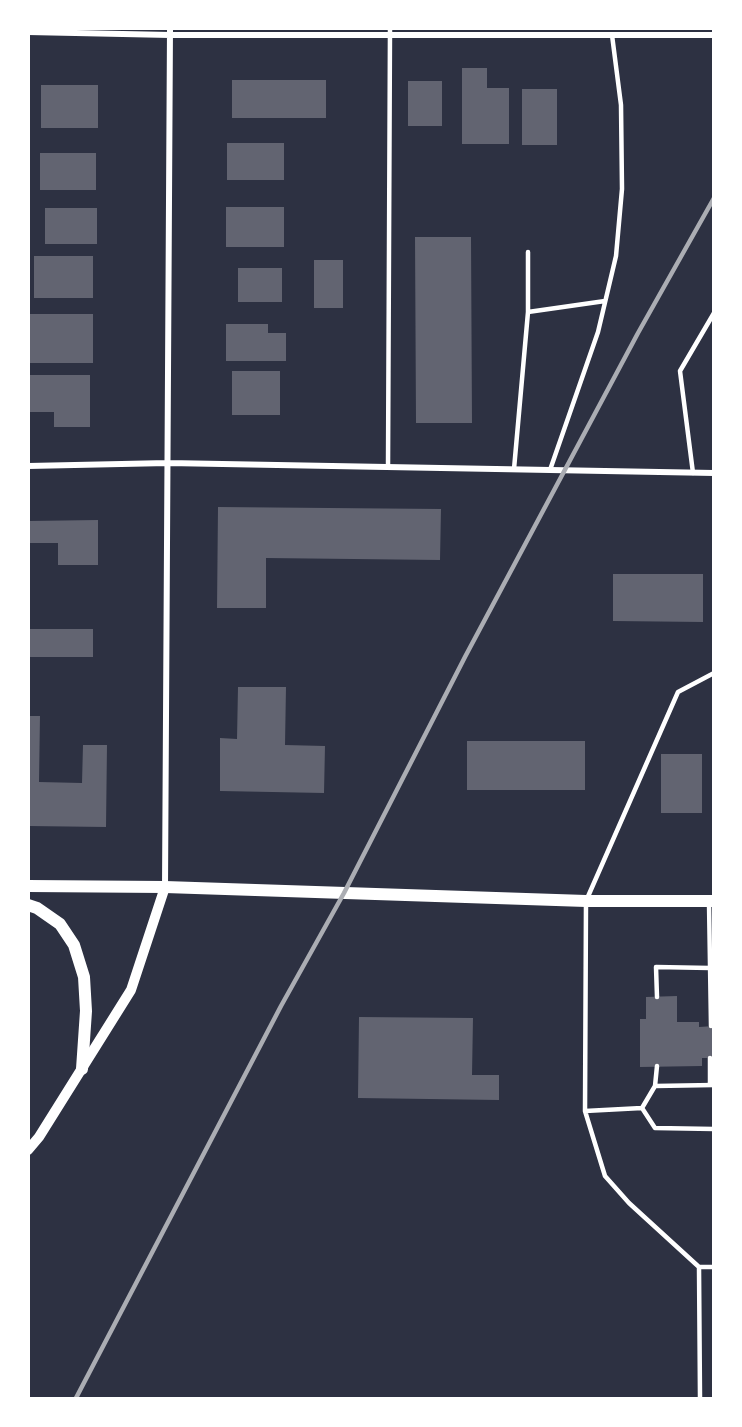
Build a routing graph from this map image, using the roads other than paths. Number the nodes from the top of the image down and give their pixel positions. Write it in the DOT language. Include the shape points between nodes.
graph roads {
  1 [pos="28,32"];
  2 [pos="170,32"];
  3 [pos="390,32"];
  4 [pos="612,32"];
  5 [pos="714,35"];
  6 [pos="528,252"];
  7 [pos="605,301"];
  8 [pos="528,312"];
  9 [pos="714,313"];
  10 [pos="168,463"];
  11 [pos="28,465"];
  12 [pos="388,467"];
  13 [pos="514,469"];
  14 [pos="550,470"];
  15 [pos="693,473"];
  16 [pos="714,473"];
  17 [pos="714,673"];
  18 [pos="28,886"];
  19 [pos="165,887"];
  20 [pos="586,901"];
  21 [pos="711,901"];
  22 [pos="28,905"];
  23 [pos="710,968"];
  24 [pos="712,996"];
  25 [pos="657,997"];
  26 [pos="711,1026"];
  27 [pos="710,1058"];
  28 [pos="657,1066"];
  29 [pos="82,1070"];
  30 [pos="712,1085"];
  31 [pos="655,1086"];
  32 [pos="642,1108"];
  33 [pos="585,1111"];
  34 [pos="714,1129"];
  35 [pos="28,1150"];
  36 [pos="699,1267"];
  37 [pos="714,1267"];
  38 [pos="700,1398"];
  1 -- 2 [label="street"];
  2 -- 3 [label="street"];
  2 -- 10 [label="street"];
  3 -- 4 [label="street"];
  3 -- 12 [label="lane"];
  4 -- 5 [label="street"];
  4 -- 7 [label="lane" via="621,105 622,189 616,256"];
  6 -- 8 [label="lane"];
  7 -- 8 [label="lane"];
  7 -- 14 [label="lane"];
  8 -- 13 [label="lane"];
  9 -- 15 [label="lane" via="681,371"];
  10 -- 11 [label="street"];
  10 -- 12 [label="street"];
  10 -- 19 [label="street"];
  12 -- 13 [label="street"];
  13 -- 14 [label="street"];
  14 -- 15 [label="street"];
  15 -- 16 [label="street"];
  17 -- 20 [label="lane" via="678,692"];
  18 -- 19 [label="main road"];
  19 -- 20 [label="main road"];
  19 -- 29 [label="street" via="131,990"];
  20 -- 21 [label="main road"];
  20 -- 33 [label="lane"];
  21 -- 23 [label="lane"];
  22 -- 29 [label="main road" via="60,924 74,945 85,989"];
  23 -- 24 [label="lane"];
  23 -- 25 [label="lane" via="656,967"];
  24 -- 26 [label="lane"];
  27 -- 30 [label="lane"];
  28 -- 31 [label="lane"];
  29 -- 35 [label="street"];
  30 -- 31 [label="lane"];
  31 -- 32 [label="lane"];
  32 -- 33 [label="lane"];
  32 -- 34 [label="lane" via="655,1128"];
  33 -- 36 [label="lane" via="605,1176"];
  36 -- 37 [label="lane"];
  36 -- 38 [label="lane"];
}
